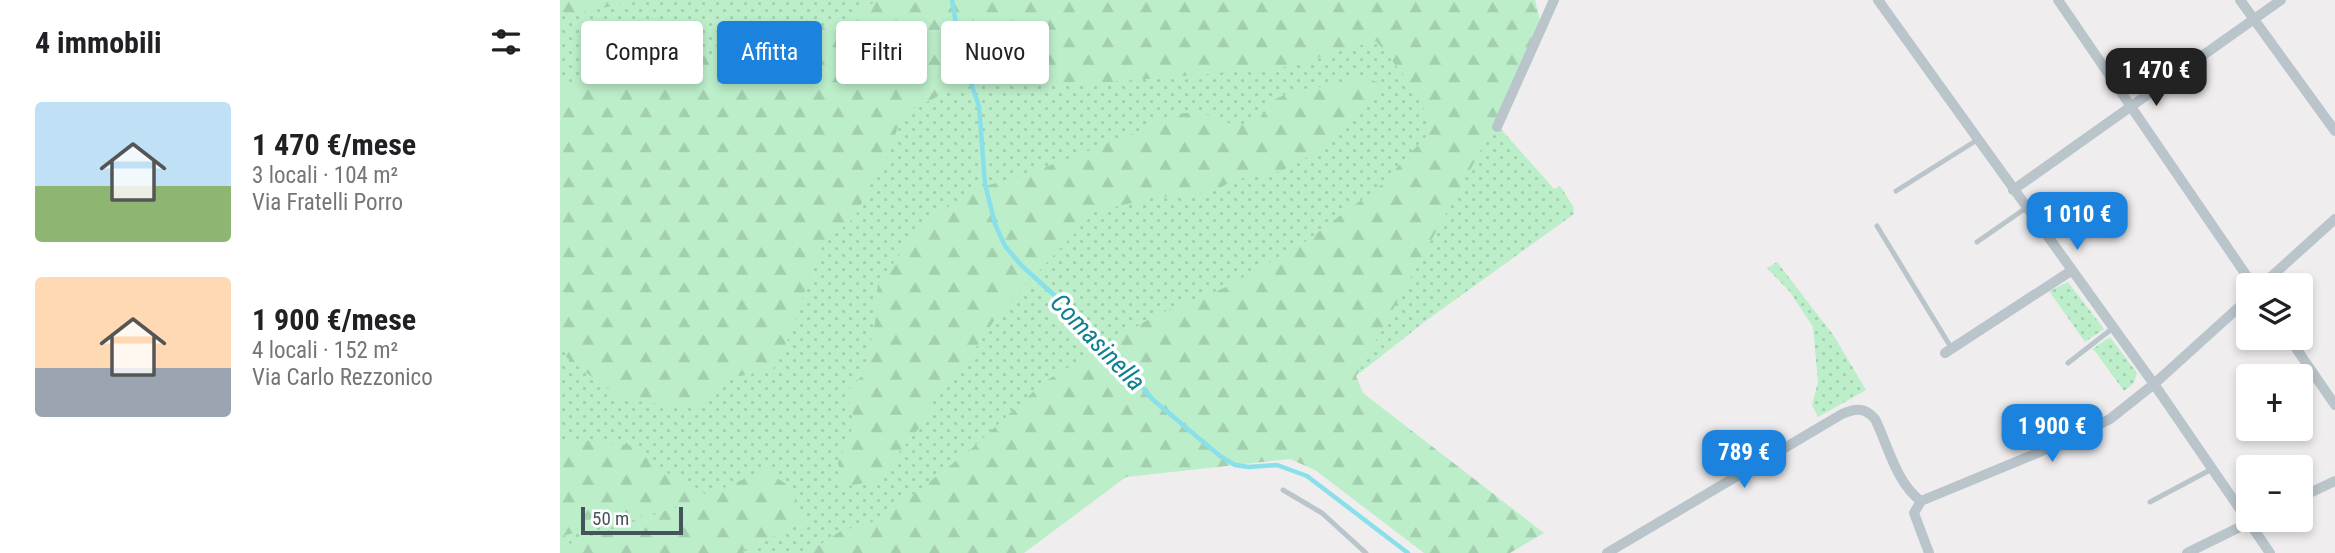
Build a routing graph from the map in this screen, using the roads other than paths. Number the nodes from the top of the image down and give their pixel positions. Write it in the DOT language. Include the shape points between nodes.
graph roads {
  1 [pos="1554,0"];
  2 [pos="1878,0"];
  3 [pos="2058,0"];
  4 [pos="2240,0"];
  5 [pos="2281,0"];
  6 [pos="2254,19"];
  7 [pos="2131,107"];
  8 [pos="1497,127"];
  9 [pos="2335,131"];
  10 [pos="1977,140"];
  11 [pos="2013,190"];
  12 [pos="1896,191"];
  13 [pos="2026,208"];
  14 [pos="2335,219"];
  15 [pos="1877,226"];
  16 [pos="1977,242"];
  17 [pos="2071,271"];
  18 [pos="2245,273"];
  19 [pos="2275,273"];
  20 [pos="2236,310"];
  21 [pos="2113,328"];
  22 [pos="2297,350"];
  23 [pos="1949,351"];
  24 [pos="2068,363"];
  25 [pos="2154,384"];
  26 [pos="2335,405"];
  27 [pos="2212,469"];
  28 [pos="2335,481"];
  29 [pos="1283,490"];
  30 [pos="2313,491"];
  31 [pos="2236,500"];
  32 [pos="1921,501"];
  33 [pos="2150,502"];
  34 [pos="2236,529"];
  35 [pos="2258,532"];
  36 [pos="1624,548"];
  37 [pos="1366,553"];
  38 [pos="1607,553"];
  39 [pos="1929,553"];
  40 [pos="2187,553"];
  41 [pos="2270,553"];
  1 -- 8 [label="street"];
  2 -- 10 [label="street"];
  3 -- 7 [label="street"];
  4 -- 6 [label="street"];
  5 -- 6 [label="street"];
  6 -- 7 [label="street"];
  6 -- 9 [label="street"];
  7 -- 11 [label="street"];
  7 -- 18 [label="street"];
  10 -- 11 [label="street"];
  10 -- 12 [label="lane"];
  11 -- 13 [label="street"];
  13 -- 16 [label="lane"];
  13 -- 17 [label="street"];
  14 -- 19 [label="street"];
  15 -- 23 [label="lane"];
  17 -- 21 [label="street"];
  17 -- 23 [label="street"];
  20 -- 25 [label="street"];
  21 -- 24 [label="lane"];
  21 -- 25 [label="street"];
  22 -- 26 [label="street"];
  25 -- 27 [label="street"];
  25 -- 32 [label="street" via="2096,427"];
  27 -- 31 [label="street"];
  27 -- 33 [label="lane"];
  28 -- 30 [label="street"];
  29 -- 37 [label="lane" via="1322,513"];
  32 -- 36 [label="street" via="1902,480 1875,419 1858,409 1842,414"];
  32 -- 39 [label="street" via="1914,513"];
  34 -- 40 [label="street"];
  35 -- 41 [label="street"];
  36 -- 38 [label="street"];
}
